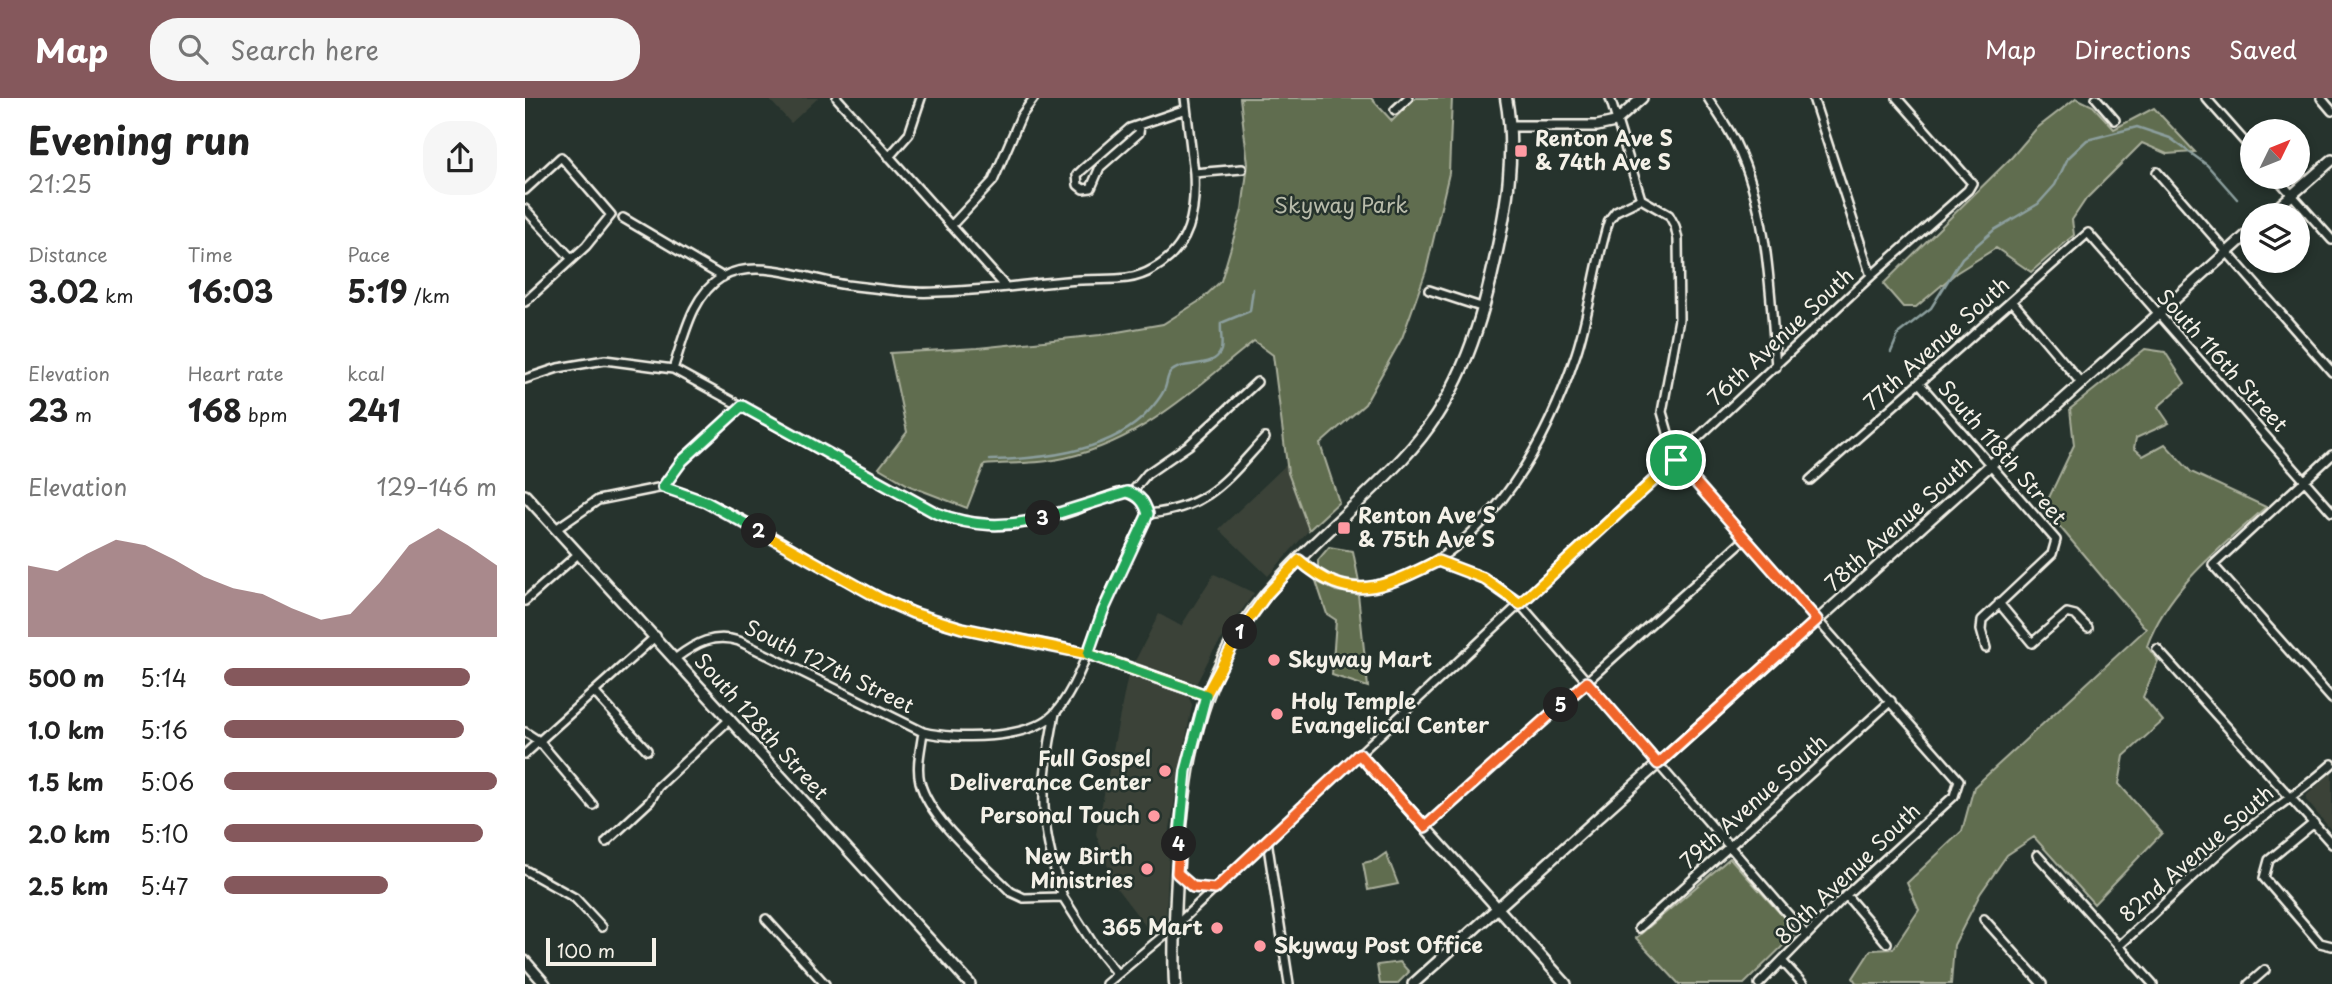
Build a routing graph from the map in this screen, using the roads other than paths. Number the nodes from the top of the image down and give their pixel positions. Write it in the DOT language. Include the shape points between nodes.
graph roads {
  1 [pos="837,98"];
  2 [pos="921,98"];
  3 [pos="1034,98"];
  4 [pos="1185,98"];
  5 [pos="1408,98"];
  6 [pos="1506,98"];
  7 [pos="1609,98"];
  8 [pos="1642,98"];
  9 [pos="1708,98"];
  10 [pos="1813,98"];
  11 [pos="1897,98"];
  12 [pos="2096,98"];
  13 [pos="2206,98"];
  14 [pos="2321,98"];
  15 [pos="1186,109"];
  16 [pos="1395,110"];
  17 [pos="2332,111"];
  18 [pos="2115,120"];
  19 [pos="1615,122"];
  20 [pos="1140,126"];
  21 [pos="1511,126"];
  22 [pos="2240,136"];
  23 [pos="889,157"];
  24 [pos="2332,160"];
  25 [pos="1242,169"];
  26 [pos="2157,172"];
  27 [pos="1194,173"];
  28 [pos="2287,189"];
  29 [pos="525,190"];
  30 [pos="2292,195"];
  31 [pos="1640,199"];
  32 [pos="2283,203"];
  33 [pos="525,209"];
  34 [pos="623,218"];
  35 [pos="951,226"];
  36 [pos="2088,233"];
  37 [pos="2332,240"];
  38 [pos="2240,241"];
  39 [pos="2227,252"];
  40 [pos="572,259"];
  41 [pos="723,276"];
  42 [pos="1871,276"];
  43 [pos="1006,287"];
  44 [pos="1429,290"];
  45 [pos="2012,301"];
  46 [pos="525,302"];
  47 [pos="1484,308"];
  48 [pos="2158,315"];
  49 [pos="1776,367"];
  50 [pos="673,369"];
  51 [pos="2332,372"];
  52 [pos="525,379"];
  53 [pos="1257,382"];
  54 [pos="1920,384"];
  55 [pos="2082,384"];
  56 [pos="742,406"];
  57 [pos="1265,438"];
  58 [pos="2332,455"];
  59 [pos="1676,460"];
  60 [pos="1991,466"];
  61 [pos="1810,480"];
  62 [pos="2304,480"];
  63 [pos="663,487"];
  64 [pos="1132,492"];
  65 [pos="525,495"];
  66 [pos="2332,512"];
  67 [pos="1148,514"];
  68 [pos="556,529"];
  69 [pos="1745,539"];
  70 [pos="578,554"];
  71 [pos="1299,560"];
  72 [pos="1438,561"];
  73 [pos="525,601"];
  74 [pos="1999,603"];
  75 [pos="1520,604"];
  76 [pos="1817,620"];
  77 [pos="2088,628"];
  78 [pos="656,636"];
  79 [pos="1986,648"];
  80 [pos="2157,649"];
  81 [pos="1088,654"];
  82 [pos="676,658"];
  83 [pos="1587,682"];
  84 [pos="595,693"];
  85 [pos="1206,695"];
  86 [pos="2332,699"];
  87 [pos="1891,701"];
  88 [pos="1055,713"];
  89 [pos="730,719"];
  90 [pos="525,732"];
  91 [pos="923,732"];
  92 [pos="539,741"];
  93 [pos="647,750"];
  94 [pos="525,754"];
  95 [pos="1359,754"];
  96 [pos="1658,764"];
  97 [pos="2332,764"];
  98 [pos="2289,796"];
  99 [pos="593,805"];
  100 [pos="2314,823"];
  101 [pos="1425,827"];
  102 [pos="1267,840"];
  103 [pos="606,842"];
  104 [pos="2332,844"];
  105 [pos="1731,847"];
  106 [pos="2037,855"];
  107 [pos="525,870"];
  108 [pos="1177,873"];
  109 [pos="1215,889"];
  110 [pos="1846,895"];
  111 [pos="1063,897"];
  112 [pos="1496,909"];
  113 [pos="766,919"];
  114 [pos="1984,919"];
  115 [pos="1175,926"];
  116 [pos="602,927"];
  117 [pos="1639,928"];
  118 [pos="1806,935"];
  119 [pos="1888,943"];
  120 [pos="2119,946"];
  121 [pos="2332,946"];
  122 [pos="525,961"];
  123 [pos="1783,962"];
  124 [pos="2265,970"];
  125 [pos="1117,974"];
  126 [pos="545,984"];
  127 [pos="825,984"];
  128 [pos="970,984"];
  129 [pos="1106,984"];
  130 [pos="1175,984"];
  131 [pos="1289,984"];
  132 [pos="1413,984"];
  133 [pos="1566,984"];
  134 [pos="1759,984"];
  135 [pos="1803,984"];
  136 [pos="2042,984"];
  137 [pos="2153,984"];
  138 [pos="2249,984"];
  1 -- 23 [label="street"];
  2 -- 23 [label="street" via="909,134"];
  3 -- 35 [label="street" via="1021,116 993,181"];
  4 -- 15 [label="street"];
  5 -- 16 [label="street"];
  6 -- 21 [label="main road"];
  7 -- 19 [label="street"];
  8 -- 19 [label="street"];
  9 -- 49 [label="street" via="1735,141 1752,186 1768,273"];
  10 -- 42 [label="street"];
  11 -- 42 [label="street, 76th Avenue South" via="1972,183"];
  12 -- 18 [label="street"];
  13 -- 22 [label="street"];
  14 -- 17 [label="street"];
  15 -- 20 [label="street"];
  15 -- 27 [label="street"];
  19 -- 21 [label="street"];
  19 -- 31 [label="street"];
  20 -- 20 [label="street" via="1129,128 1082,170 1078,185 1091,188 1100,167 1139,133"];
  21 -- 47 [label="main road" via="1508,202"];
  23 -- 35 [label="street"];
  24 -- 30 [label="street"];
  25 -- 27 [label="street"];
  26 -- 39 [label="street"];
  27 -- 43 [label="street" via="1196,206 1188,233 1154,269 1120,280"];
  28 -- 30 [label="street"];
  29 -- 40 [label="street" via="561,157 611,215"];
  30 -- 32 [label="street"];
  30 -- 37 [label="street"];
  31 -- 59 [label="street" via="1669,215 1678,240 1679,319 1662,412"];
  31 -- 72 [label="street" via="1616,211 1609,220 1576,352 1553,416 1525,465 1486,516"];
  33 -- 40 [label="street"];
  34 -- 41 [label="street"];
  35 -- 43 [label="street"];
  36 -- 45 [label="street, 77th Avenue South"];
  36 -- 48 [label="street, South 116th Street"];
  38 -- 39 [label="street, 78th Avenue South"];
  39 -- 48 [label="street, 78th Avenue South"];
  39 -- 51 [label="street"];
  40 -- 46 [label="street"];
  41 -- 43 [label="street" via="767,270 834,283 935,293"];
  41 -- 50 [label="street" via="700,297"];
  42 -- 49 [label="street, 76th Avenue South"];
  44 -- 47 [label="street"];
  45 -- 54 [label="street, 77th Avenue South"];
  45 -- 55 [label="street"];
  47 -- 71 [label="main road" via="1461,373 1431,425"];
  48 -- 55 [label="street, 78th Avenue South"];
  48 -- 62 [label="street, South 116th Street"];
  49 -- 59 [label="street, 76th Avenue South"];
  50 -- 52 [label="street" via="605,360"];
  50 -- 56 [label="street"];
  53 -- 64 [label="street" via="1189,445 1147,474"];
  54 -- 60 [label="street, South 118th Street"];
  54 -- 61 [label="street, 77th Avenue South"];
  55 -- 60 [label="street, 78th Avenue South"];
  56 -- 63 [label="street" via="682,461"];
  56 -- 64 [label="street" via="959,522 1024,523 1119,492"];
  57 -- 67 [label="street" via="1203,498 1175,511"];
  58 -- 62 [label="street"];
  59 -- 69 [label="street"];
  59 -- 75 [label="street, 76th Avenue South"];
  60 -- 74 [label="street, South 118th Street" via="2054,536 2056,545"];
  60 -- 76 [label="street, 78th Avenue South"];
  62 -- 66 [label="street, South 116th Street"];
  62 -- 86 [label="street" via="2213,565"];
  63 -- 68 [label="street" via="598,499"];
  63 -- 81 [label="street" via="706,502 913,613"];
  64 -- 67 [label="street" via="1143,501"];
  65 -- 68 [label="street, South 128th Street"];
  67 -- 81 [label="street"];
  68 -- 70 [label="street, South 128th Street"];
  69 -- 76 [label="street"];
  69 -- 83 [label="street"];
  70 -- 73 [label="street"];
  70 -- 78 [label="street, South 128th Street"];
  71 -- 72 [label="street" via="1328,583 1361,587 1392,582"];
  71 -- 85 [label="main road" via="1232,642"];
  72 -- 75 [label="street" via="1483,578"];
  74 -- 77 [label="street" via="2032,643 2067,613"];
  74 -- 79 [label="street" via="1981,623"];
  75 -- 83 [label="street"];
  75 -- 95 [label="street, 76th Avenue South"];
  76 -- 87 [label="street"];
  76 -- 96 [label="street, 78th Avenue South"];
  78 -- 82 [label="street, South 128th Street"];
  78 -- 84 [label="street"];
  80 -- 98 [label="street"];
  81 -- 85 [label="street"];
  81 -- 88 [label="street"];
  82 -- 89 [label="street, South 128th Street"];
  82 -- 91 [label="street, South 127th Street" via="708,639 739,641"];
  83 -- 96 [label="street"];
  83 -- 101 [label="street"];
  84 -- 92 [label="street"];
  84 -- 93 [label="street"];
  85 -- 108 [label="main road" via="1186,771"];
  87 -- 105 [label="street, 79th Avenue South"];
  87 -- 110 [label="street, 80th Avenue South" via="1955,772 1959,788"];
  88 -- 91 [label="street" via="1031,725 976,739"];
  88 -- 111 [label="street" via="1042,806 1049,854"];
  89 -- 103 [label="street"];
  89 -- 128 [label="street, South 128th Street"];
  90 -- 92 [label="street"];
  91 -- 111 [label="street, South 127th Street" via="919,780 940,819 1011,892 1033,899"];
  92 -- 94 [label="street"];
  92 -- 99 [label="street"];
  95 -- 101 [label="street"];
  95 -- 102 [label="street, 76th Avenue South"];
  96 -- 105 [label="street"];
  96 -- 112 [label="street, 78th Avenue South"];
  97 -- 98 [label="street, 82nd Avenue South" via="2299,793"];
  98 -- 100 [label="street"];
  98 -- 120 [label="street, 82nd Avenue South"];
  100 -- 104 [label="street"];
  100 -- 121 [label="street" via="2270,860 2264,873 2270,888 2320,943"];
  101 -- 112 [label="street"];
  102 -- 109 [label="street, 76th Avenue South"];
  102 -- 131 [label="street"];
  105 -- 117 [label="street, 79th Avenue South"];
  105 -- 118 [label="street"];
  106 -- 120 [label="street"];
  107 -- 116 [label="street" via="575,898"];
  108 -- 109 [label="street" via="1193,887"];
  108 -- 115 [label="main road"];
  109 -- 115 [label="street, 76th Avenue South"];
  110 -- 118 [label="street, 80th Avenue South"];
  110 -- 119 [label="street"];
  111 -- 125 [label="street"];
  112 -- 132 [label="street, 78th Avenue South"];
  112 -- 133 [label="street"];
  113 -- 127 [label="street"];
  114 -- 136 [label="street"];
  115 -- 125 [label="street, 76th Avenue South"];
  115 -- 130 [label="main road"];
  118 -- 123 [label="street, 80th Avenue South"];
  120 -- 137 [label="street"];
  122 -- 126 [label="street"];
  123 -- 134 [label="street, 80th Avenue South"];
  123 -- 135 [label="street"];
  124 -- 138 [label="street"];
  125 -- 129 [label="street, 76th Avenue South"];
}
